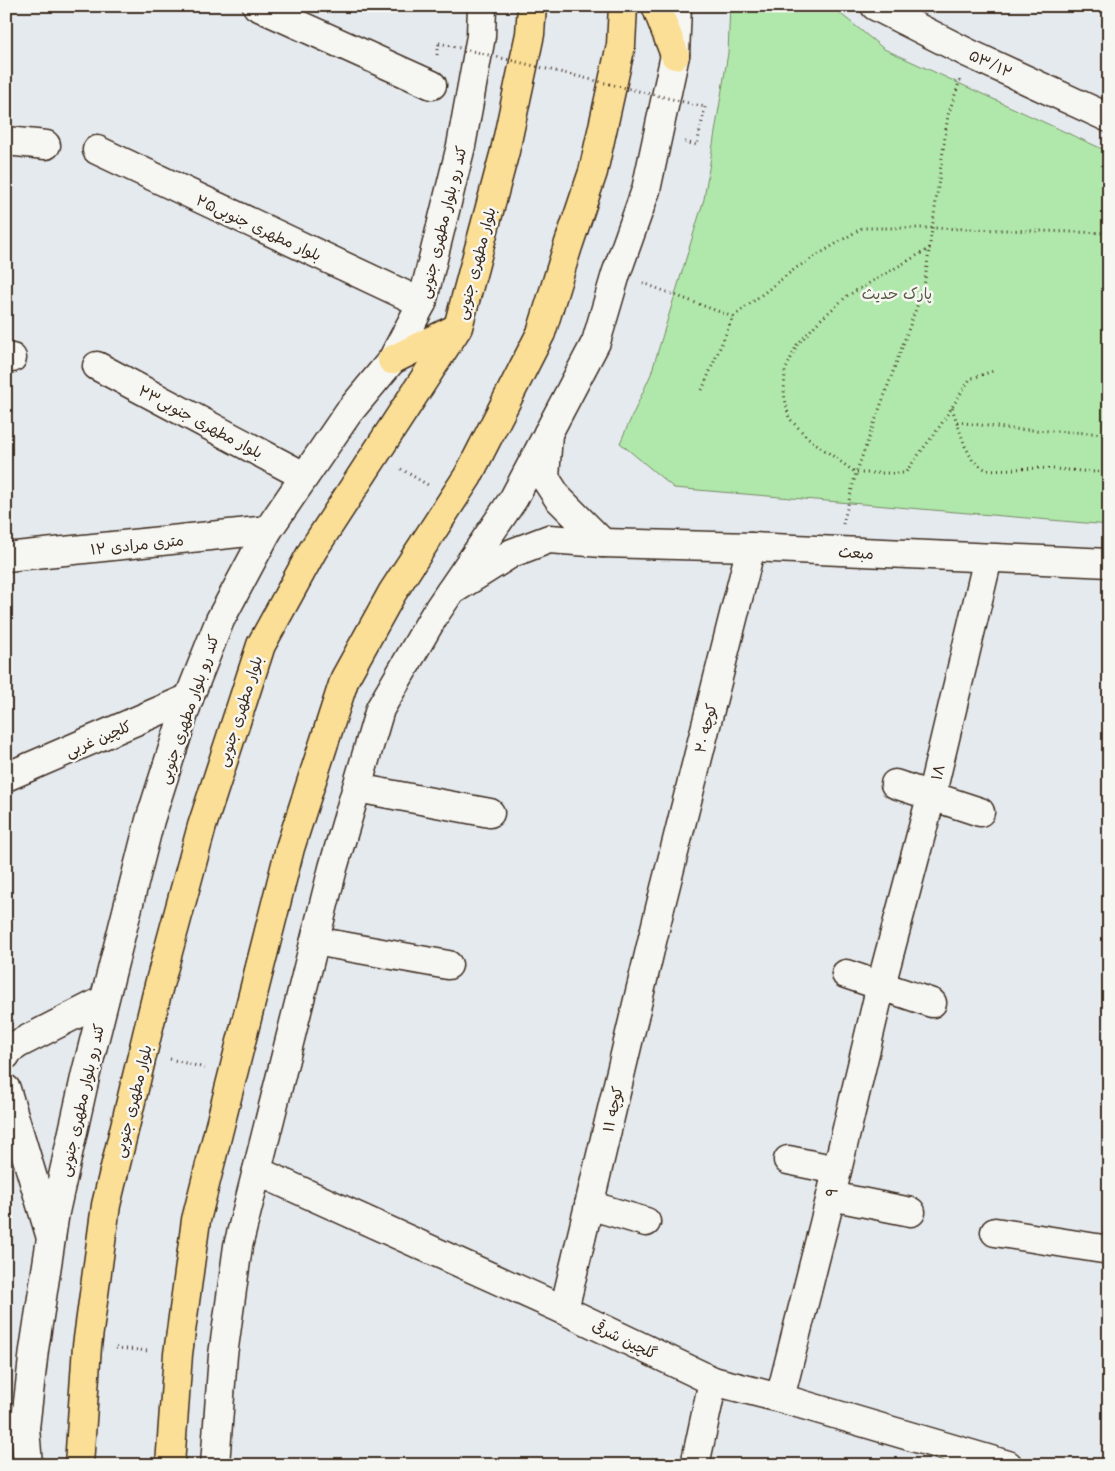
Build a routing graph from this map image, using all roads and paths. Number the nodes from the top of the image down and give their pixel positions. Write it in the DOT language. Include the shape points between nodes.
graph roads {
  1 [pos="257,6"];
  2 [pos="482,6"];
  3 [pos="532,6"];
  4 [pos="623,6"];
  5 [pos="656,6"];
  6 [pos="677,6"];
  7 [pos="875,6"];
  8 [pos="439,43"];
  9 [pos="968,53"];
  10 [pos="675,55"];
  11 [pos="432,85"];
  12 [pos="1109,118"];
  13 [pos="6,141"];
  14 [pos="46,145"];
  15 [pos="697,145"];
  16 [pos="96,150"];
  17 [pos="933,228"];
  18 [pos="1109,233"];
  19 [pos="930,248"];
  20 [pos="616,274"];
  21 [pos="422,303"];
  22 [pos="733,317"];
  23 [pos="458,327"];
  24 [pos="392,360"];
  25 [pos="97,366"];
  26 [pos="996,370"];
  27 [pos="702,390"];
  28 [pos="952,408"];
  29 [pos="957,422"];
  30 [pos="548,433"];
  31 [pos="1109,434"];
  32 [pos="376,454"];
  33 [pos="856,473"];
  34 [pos="1109,473"];
  35 [pos="304,476"];
  36 [pos="453,500"];
  37 [pos="268,530"];
  38 [pos="603,543"];
  39 [pos="751,547"];
  40 [pos="836,551"];
  41 [pos="6,557"];
  42 [pos="988,558"];
  43 [pos="1109,563"];
  44 [pos="450,592"];
  45 [pos="189,698"];
  46 [pos="6,777"];
  47 [pos="895,784"];
  48 [pos="357,788"];
  49 [pos="931,796"];
  50 [pos="980,812"];
  51 [pos="490,813"];
  52 [pos="660,908"];
  53 [pos="315,941"];
  54 [pos="448,964"];
  55 [pos="846,974"];
  56 [pos="881,985"];
  57 [pos="104,1000"];
  58 [pos="932,1003"];
  59 [pos="143,1052"];
  60 [pos="6,1054"];
  61 [pos="233,1075"];
  62 [pos="6,1089"];
  63 [pos="788,1160"];
  64 [pos="257,1171"];
  65 [pos="834,1183"];
  66 [pos="589,1205"];
  67 [pos="911,1212"];
  68 [pos="646,1222"];
  69 [pos="995,1232"];
  70 [pos="51,1238"];
  71 [pos="1109,1250"];
  72 [pos="564,1310"];
  73 [pos="87,1346"];
  74 [pos="178,1354"];
  75 [pos="713,1381"];
  76 [pos="780,1398"];
  77 [pos="16,1426"];
  78 [pos="28,1465"];
  79 [pos="79,1465"];
  80 [pos="170,1465"];
  81 [pos="216,1465"];
  82 [pos="695,1465"];
  83 [pos="1008,1465"];
  1 -- 11 [label="street"];
  2 -- 21 [label="street, کند رو بلوار مطهری جنوبی" via="481,36 461,146"];
  3 -- 23 [label="main road, بلوار مطهری جنوبی" via="530,34 505,151"];
  4 -- 36 [label="main road" via="621,45 594,172 541,333"];
  5 -- 10 [label="main road"];
  6 -- 10 [label="street"];
  7 -- 9 [label="street, ۵۳/۱۲"];
  8 -- 15 [label="path, bridge" via="705,107"];
  9 -- 12 [label="street, ۵۳/۱۲"];
  9 -- 17 [label="path" via="948,115"];
  10 -- 20 [label="street" via="646,190"];
  13 -- 14 [label="street"];
  16 -- 21 [label="street, بلوار مطهری جنوبی۲۵"];
  17 -- 18 [label="path"];
  17 -- 19 [label="path"];
  17 -- 22 [label="path" via="862,228 796,268"];
  19 -- 33 [label="path" via="924,286"];
  19 -- 33 [label="path" via="846,296 797,345 785,371 784,394 789,418 807,437"];
  20 -- 22 [label="path"];
  20 -- 30 [label="street" via="596,342"];
  21 -- 24 [label="street, کند رو بلوار مطهری جنوبی"];
  22 -- 27 [label="path"];
  23 -- 24 [label="main road"];
  23 -- 32 [label="main road, بلوار مطهری جنوبی"];
  24 -- 35 [label="street, کند رو بلوار مطهری جنوبی" via="348,413"];
  25 -- 35 [label="street, بلوار مطهری جنوبی۲۳"];
  26 -- 28 [label="path" via="970,379"];
  28 -- 29 [label="path"];
  28 -- 33 [label="path" via="905,473"];
  29 -- 31 [label="path" via="1012,429"];
  29 -- 34 [label="path" via="973,461 986,470 1041,468"];
  30 -- 38 [label="street" via="545,478 558,498"];
  30 -- 44 [label="street" via="514,498"];
  32 -- 36 [label="path"];
  32 -- 59 [label="main road, بلوار مطهری جنوبی" via="313,550 261,645 202,826"];
  33 -- 40 [label="path"];
  35 -- 37 [label="street, کند رو بلوار مطهری جنوبی"];
  36 -- 61 [label="main road" via="392,593 345,678 290,848"];
  37 -- 41 [label="street, ۱۲ متری مرادی"];
  37 -- 45 [label="street, کند رو بلوار مطهری جنوبی" via="220,620"];
  38 -- 39 [label="street, مبعث"];
  38 -- 44 [label="street, مبعث" via="549,539 512,553"];
  39 -- 40 [label="street, مبعث"];
  39 -- 52 [label="street, کوچه ۲۰"];
  40 -- 42 [label="street, مبعث"];
  42 -- 43 [label="street, مبعث"];
  42 -- 49 [label="street, ۱۸"];
  44 -- 48 [label="street" via="380,709"];
  45 -- 46 [label="street, کلچین غربی"];
  45 -- 57 [label="street, کند رو بلوار مطهری جنوبی" via="150,820"];
  47 -- 49 [label="street"];
  48 -- 51 [label="street"];
  48 -- 53 [label="street"];
  49 -- 50 [label="street"];
  49 -- 56 [label="street, ۱۸"];
  52 -- 66 [label="street, کوچه ۱۱"];
  53 -- 54 [label="street"];
  53 -- 64 [label="street"];
  55 -- 56 [label="street"];
  56 -- 58 [label="street"];
  56 -- 65 [label="street, ۹"];
  57 -- 60 [label="street" via="18,1044"];
  57 -- 70 [label="street, کند رو بلوار مطهری جنوبی"];
  59 -- 61 [label="path"];
  59 -- 73 [label="main road, بلوار مطهری جنوبی" via="106,1205"];
  61 -- 74 [label="main road" via="196,1220"];
  62 -- 70 [label="street"];
  63 -- 65 [label="street"];
  64 -- 72 [label="street, گلچین شرقی"];
  64 -- 81 [label="street" via="238,1246 223,1355"];
  65 -- 67 [label="street"];
  65 -- 76 [label="street, ۹"];
  66 -- 68 [label="street"];
  66 -- 72 [label="street, کوچه ۱۱"];
  69 -- 71 [label="street"];
  70 -- 77 [label="street, کند رو بلوار مطهری جنوبی" via="34,1350"];
  72 -- 75 [label="street, گلچین شرقی"];
  73 -- 74 [label="path"];
  73 -- 79 [label="main road, بلوار مطهری جنوبی"];
  74 -- 80 [label="main road"];
  75 -- 76 [label="street, گلچین شرقی"];
  75 -- 82 [label="street"];
  76 -- 83 [label="street, گلچین شرقی"];
  77 -- 78 [label="street, کند رو بلوار مطهری جنوبی"];
}
